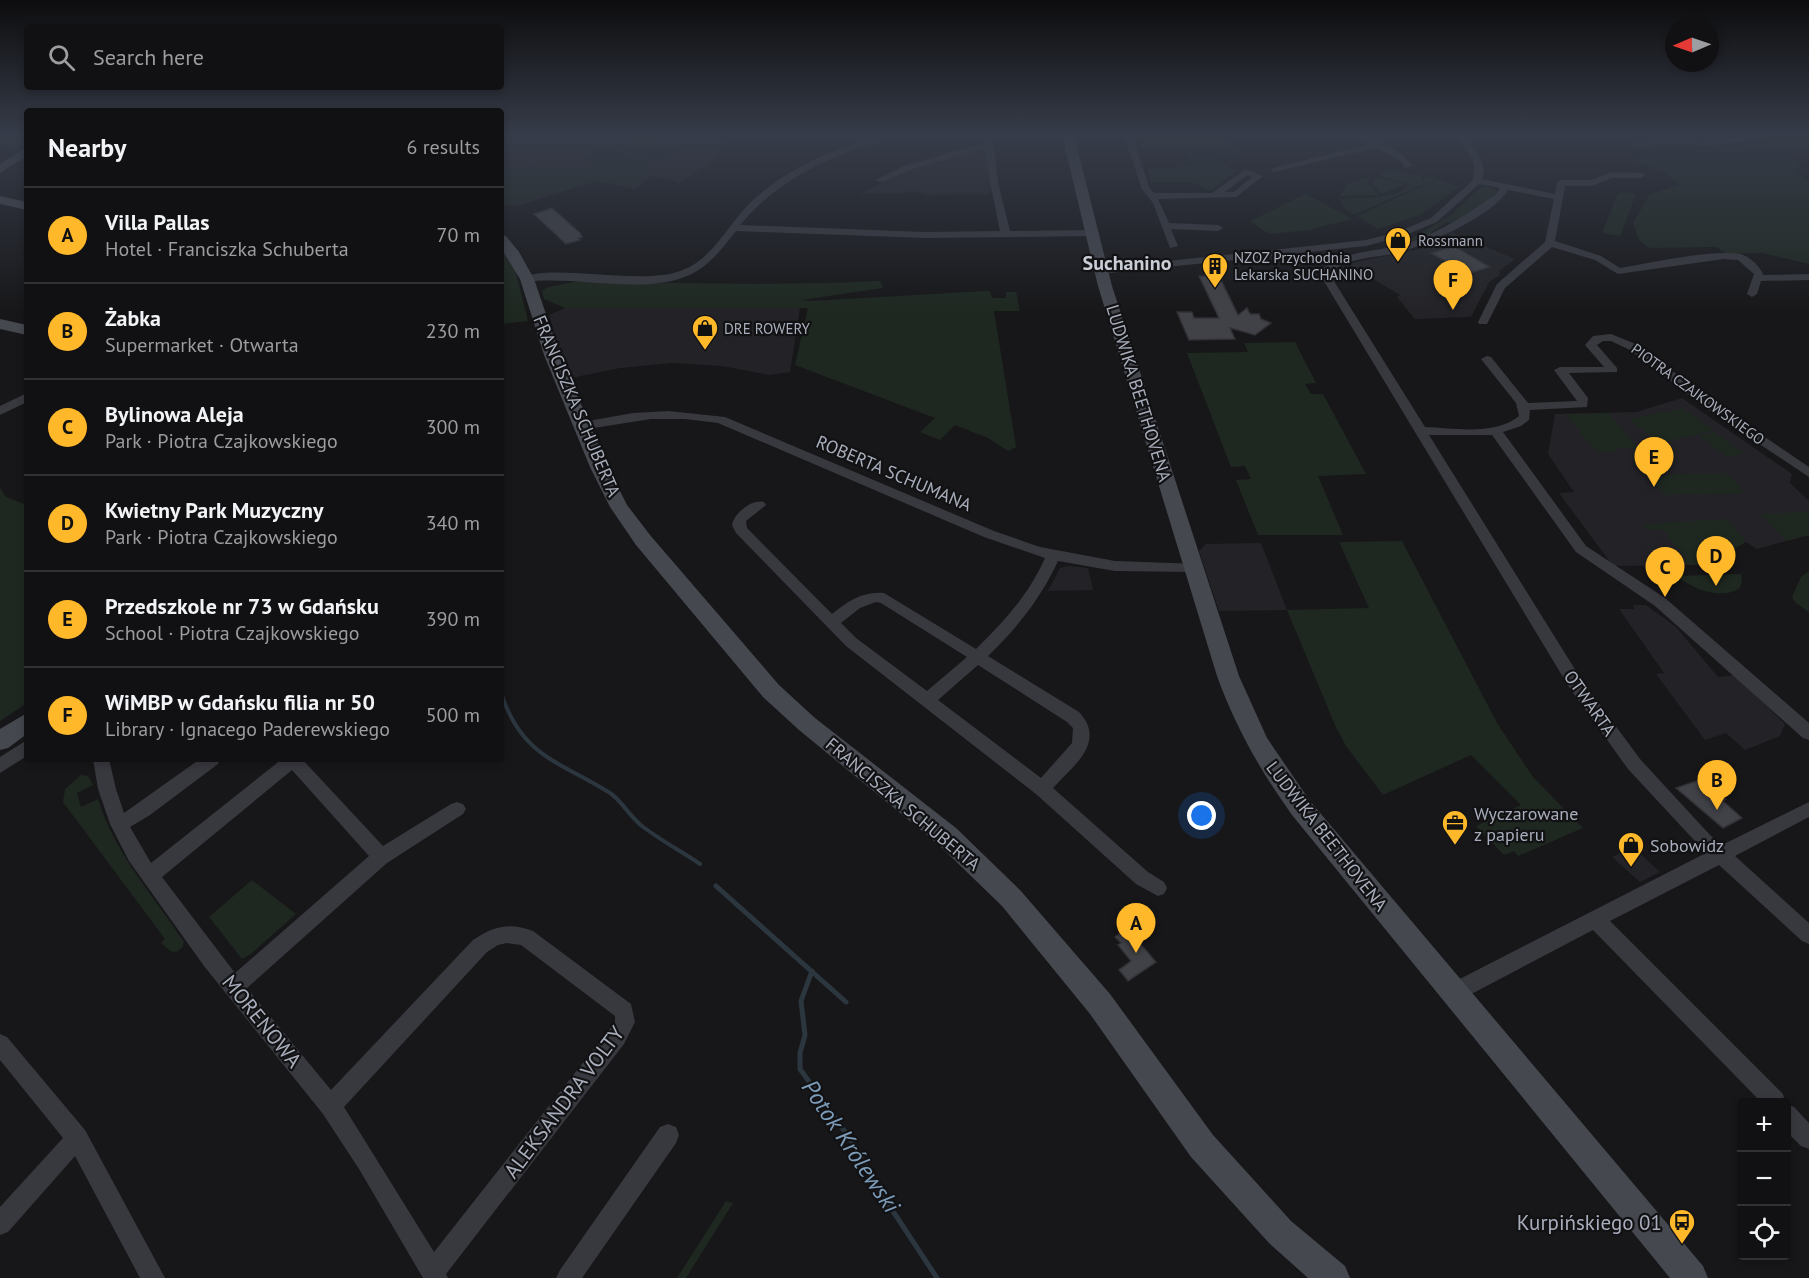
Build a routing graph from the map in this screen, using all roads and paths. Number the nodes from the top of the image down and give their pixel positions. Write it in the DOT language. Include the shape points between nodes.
graph roads {
  1 [pos="766,195"];
  2 [pos="997,195"];
  3 [pos="1082,195"];
  4 [pos="1230,195"];
  5 [pos="1463,195"];
  6 [pos="1501,195"];
  7 [pos="1544,195"];
  8 [pos="1151,196"];
  9 [pos="1214,196"];
  10 [pos="1558,197"];
  11 [pos="0,200"];
  12 [pos="24,205"];
  13 [pos="1165,226"];
  14 [pos="732,228"];
  15 [pos="1218,228"];
  16 [pos="1091,233"];
  17 [pos="1006,235"];
  18 [pos="504,243"];
  19 [pos="1550,243"];
  20 [pos="1173,246"];
  21 [pos="1101,272"];
  22 [pos="1809,277"];
  23 [pos="1756,278"];
  24 [pos="530,286"];
  25 [pos="1752,294"];
  26 [pos="1483,322"];
  27 [pos="0,324"];
  28 [pos="24,329"];
  29 [pos="1487,359"];
  30 [pos="24,399"];
  31 [pos="1523,407"];
  32 [pos="0,411"];
  33 [pos="581,426"];
  34 [pos="1496,430"];
  35 [pos="1421,431"];
  36 [pos="1809,473"];
  37 [pos="759,505"];
  38 [pos="1053,555"];
  39 [pos="1194,567"];
  40 [pos="831,623"];
  41 [pos="977,656"];
  42 [pos="926,701"];
  43 [pos="24,724"];
  44 [pos="1804,729"];
  45 [pos="0,741"];
  46 [pos="24,749"];
  47 [pos="102,762"];
  48 [pos="208,762"];
  49 [pos="290,762"];
  50 [pos="294,762"];
  51 [pos="0,766"];
  52 [pos="1042,789"];
  53 [pos="457,809"];
  54 [pos="1809,810"];
  55 [pos="119,824"];
  56 [pos="1721,855"];
  57 [pos="381,857"];
  58 [pos="150,875"];
  59 [pos="1158,888"];
  60 [pos="1596,920"];
  61 [pos="1809,935"];
  62 [pos="234,986"];
  63 [pos="1453,993"];
  64 [pos="0,1044"];
  65 [pos="1771,1098"];
  66 [pos="331,1106"];
  67 [pos="1791,1120"];
  68 [pos="668,1135"];
  69 [pos="76,1138"];
  70 [pos="1809,1138"];
  71 [pos="0,1224"];
  72 [pos="435,1275"];
  73 [pos="153,1278"];
  74 [pos="568,1278"];
  75 [pos="1333,1278"];
  76 [pos="1691,1278"];
  1 -- 14 [label="street"];
  2 -- 17 [label="street"];
  3 -- 16 [label="street, LUDWIKA BEETHOVENA"];
  4 -- 9 [label="street"];
  5 -- 21 [label="street" via="1426,224 1366,243"];
  6 -- 35 [label="street, OTWARTA" via="1466,220 1425,242 1346,260 1325,273"];
  7 -- 10 [label="street"];
  8 -- 9 [label="street"];
  8 -- 13 [label="street"];
  10 -- 19 [label="street"];
  11 -- 12 [label="street"];
  13 -- 15 [label="street"];
  13 -- 20 [label="street"];
  14 -- 17 [label="street"];
  14 -- 24 [label="street" via="701,264 678,276 653,280 549,276"];
  16 -- 17 [label="street"];
  16 -- 21 [label="street, LUDWIKA BEETHOVENA"];
  18 -- 24 [label="street, FRANCISZKA SCHUBERTA"];
  19 -- 23 [label="street" via="1598,258 1618,271 1736,256 1758,270"];
  19 -- 26 [label="street" via="1501,286"];
  21 -- 39 [label="street, LUDWIKA BEETHOVENA"];
  22 -- 23 [label="street"];
  23 -- 25 [label="street"];
  24 -- 33 [label="street, FRANCISZKA SCHUBERTA"];
  27 -- 28 [label="street"];
  29 -- 31 [label="street"];
  30 -- 32 [label="street"];
  31 -- 34 [label="street" via="1525,417 1520,423"];
  31 -- 36 [label="street, PIOTRA CZAJKOWSKIEGO" via="1583,405 1582,398 1560,370 1613,370 1591,345 1600,338 1615,339 1635,349"];
  33 -- 38 [label="street, ROBERTA SCHUMANA" via="662,414 721,420 1006,540"];
  33 -- 75 [label="street, FRANCISZKA SCHUBERTA" via="607,485 628,519 754,672 807,724 954,842 1011,898 1094,995 1202,1146 1280,1232"];
  34 -- 35 [label="street"];
  34 -- 44 [label="street" via="1581,549 1660,603"];
  35 -- 56 [label="street, OTWARTA" via="1575,683 1634,764"];
  37 -- 40 [label="street" via="740,519 741,530"];
  38 -- 39 [label="street, ROBERTA SCHUMANA" via="1115,566"];
  38 -- 41 [label="street" via="1041,586 1004,632"];
  39 -- 63 [label="street, LUDWIKA BEETHOVENA" via="1250,732 1295,800"];
  40 -- 41 [label="street" via="861,600 884,598"];
  40 -- 42 [label="street"];
  41 -- 42 [label="street"];
  41 -- 52 [label="street" via="1080,724 1083,739 1079,747"];
  42 -- 52 [label="street"];
  43 -- 45 [label="street"];
  46 -- 51 [label="street"];
  47 -- 55 [label="street, MORENOWA"];
  48 -- 55 [label="street"];
  49 -- 58 [label="street"];
  50 -- 57 [label="street"];
  52 -- 59 [label="street"];
  53 -- 57 [label="street"];
  54 -- 56 [label="street"];
  55 -- 58 [label="street, MORENOWA"];
  56 -- 60 [label="street"];
  56 -- 61 [label="street, OTWARTA"];
  57 -- 62 [label="street"];
  58 -- 62 [label="street, MORENOWA"];
  60 -- 63 [label="street"];
  60 -- 65 [label="street"];
  62 -- 66 [label="street, MORENOWA"];
  63 -- 76 [label="street, LUDWIKA BEETHOVENA"];
  64 -- 69 [label="street"];
  66 -- 72 [label="street, MORENOWA"];
  66 -- 72 [label="street, ALEKSANDRA VOLTY" via="480,946 501,933 526,937 624,1011 624,1026 617,1038"];
  67 -- 70 [label="street"];
  68 -- 74 [label="street"];
  69 -- 71 [label="street"];
  69 -- 73 [label="street"];
}
